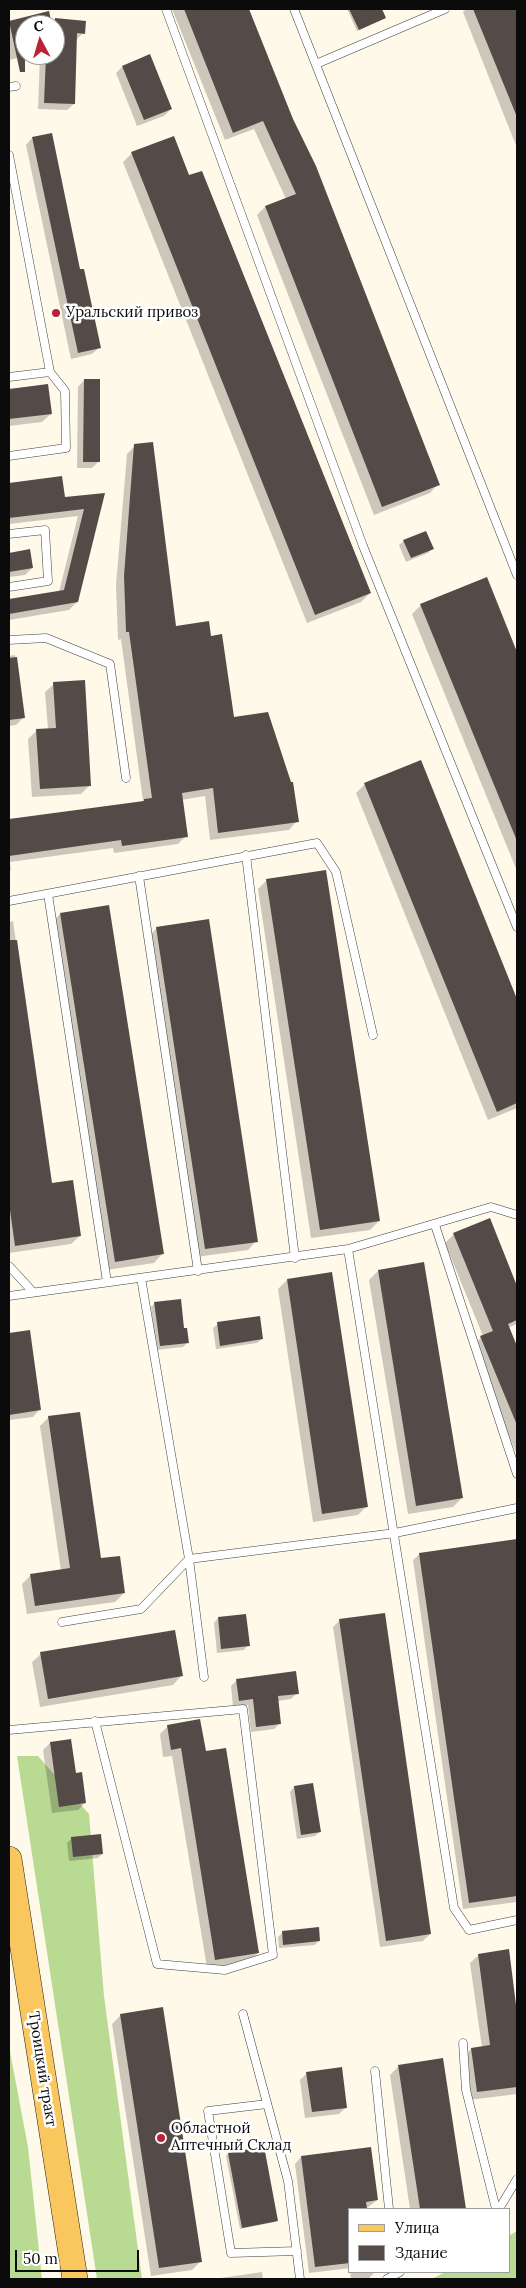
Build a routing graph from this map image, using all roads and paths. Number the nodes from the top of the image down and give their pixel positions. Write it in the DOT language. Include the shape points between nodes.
graph roads {
  1 [pos="166,9"];
  2 [pos="294,9"];
  3 [pos="445,9"];
  4 [pos="316,64"];
  5 [pos="9,155"];
  6 [pos="50,372"];
  7 [pos="9,377"];
  8 [pos="9,456"];
  9 [pos="9,534"];
  10 [pos="517,575"];
  11 [pos="9,587"];
  12 [pos="9,640"];
  13 [pos="126,778"];
  14 [pos="246,855"];
  15 [pos="139,876"];
  16 [pos="48,894"];
  17 [pos="9,901"];
  18 [pos="517,927"];
  19 [pos="373,1035"];
  20 [pos="517,1215"];
  21 [pos="435,1225"];
  22 [pos="348,1249"];
  23 [pos="294,1258"];
  24 [pos="9,1266"];
  25 [pos="198,1271"];
  26 [pos="141,1278"];
  27 [pos="107,1282"];
  28 [pos="34,1292"];
  29 [pos="9,1296"];
  30 [pos="517,1474"];
  31 [pos="517,1508"];
  32 [pos="395,1533"];
  33 [pos="189,1559"];
  34 [pos="62,1622"];
  35 [pos="204,1677"];
  36 [pos="95,1721"];
  37 [pos="9,1730"];
  38 [pos="9,1859"];
  39 [pos="517,1920"];
  40 [pos="243,2014"];
  41 [pos="463,2043"];
  42 [pos="375,2071"];
  43 [pos="267,2104"];
  44 [pos="517,2179"];
  45 [pos="389,2208"];
  46 [pos="498,2208"];
  47 [pos="499,2208"];
  48 [pos="297,2251"];
  49 [pos="397,2273"];
  50 [pos="75,2279"];
  51 [pos="300,2279"];
  52 [pos="388,2279"];
  1 -- 18 [label="lane" via="363,546"];
  2 -- 4 [label="lane"];
  3 -- 4 [label="lane"];
  4 -- 10 [label="lane"];
  5 -- 6 [label="lane"];
  6 -- 7 [label="lane"];
  6 -- 8 [label="lane" via="65,391 66,448"];
  9 -- 11 [label="lane" via="45,530 48,581"];
  12 -- 13 [label="lane" via="46,638 110,664"];
  14 -- 15 [label="lane"];
  14 -- 19 [label="lane" via="317,843 336,872"];
  14 -- 23 [label="lane"];
  15 -- 16 [label="lane"];
  15 -- 25 [label="lane"];
  16 -- 17 [label="lane"];
  16 -- 27 [label="lane"];
  20 -- 21 [label="lane" via="490,1207"];
  21 -- 22 [label="lane"];
  21 -- 30 [label="lane"];
  22 -- 23 [label="lane"];
  22 -- 32 [label="lane"];
  23 -- 25 [label="lane"];
  24 -- 28 [label="lane"];
  25 -- 26 [label="lane"];
  26 -- 27 [label="lane"];
  26 -- 33 [label="lane"];
  27 -- 28 [label="lane"];
  28 -- 29 [label="lane"];
  31 -- 32 [label="lane"];
  32 -- 33 [label="lane"];
  32 -- 39 [label="lane" via="454,1908 470,1930"];
  33 -- 34 [label="lane" via="141,1609"];
  33 -- 35 [label="lane"];
  36 -- 36 [label="lane" via="243,1709 273,1955 225,1970 157,1964"];
  36 -- 37 [label="lane"];
  38 -- 50 [label="main road, Троицкий тракт"];
  40 -- 43 [label="lane"];
  41 -- 46 [label="lane" via="466,2090"];
  42 -- 45 [label="lane"];
  43 -- 48 [label="lane" via="288,2181"];
  43 -- 48 [label="lane" via="208,2111 231,2253"];
  44 -- 47 [label="lane"];
  48 -- 51 [label="lane"];
  49 -- 52 [label="lane"];
}
